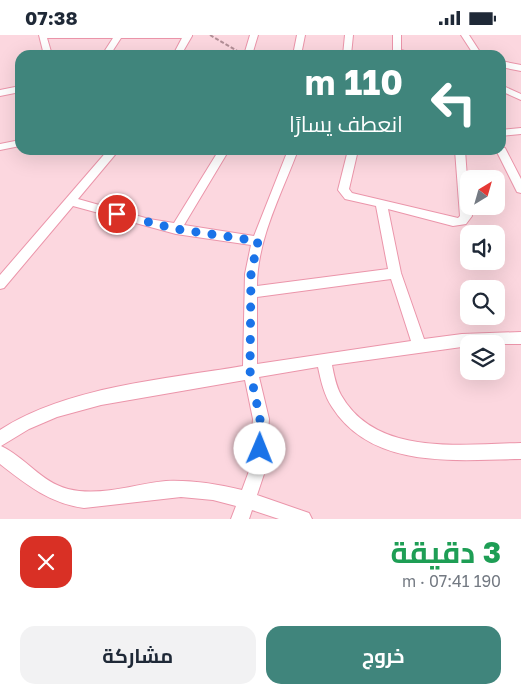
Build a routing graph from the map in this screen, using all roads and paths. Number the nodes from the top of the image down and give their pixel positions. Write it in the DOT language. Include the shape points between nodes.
graph roads {
  1 [pos="119,35"];
  2 [pos="188,35"];
  3 [pos="210,35"];
  4 [pos="254,35"];
  5 [pos="301,35"];
  6 [pos="348,35"];
  7 [pos="397,35"];
  8 [pos="465,35"];
  9 [pos="472,35"];
  10 [pos="42,36"];
  11 [pos="46,50"];
  12 [pos="109,50"];
  13 [pos="180,50"];
  14 [pos="234,50"];
  15 [pos="250,50"];
  16 [pos="299,50"];
  17 [pos="347,50"];
  18 [pos="397,50"];
  19 [pos="475,50"];
  20 [pos="506,65"];
  21 [pos="521,68"];
  22 [pos="15,90"];
  23 [pos="506,91"];
  24 [pos="0,93"];
  25 [pos="521,97"];
  26 [pos="521,131"];
  27 [pos="506,132"];
  28 [pos="15,144"];
  29 [pos="0,147"];
  30 [pos="110,155"];
  31 [pos="221,155"];
  32 [pos="291,155"];
  33 [pos="351,155"];
  34 [pos="460,155"];
  35 [pos="504,155"];
  36 [pos="521,189"];
  37 [pos="70,201"];
  38 [pos="382,203"];
  39 [pos="176,229"];
  40 [pos="258,241"];
  41 [pos="395,273"];
  42 [pos="0,283"];
  43 [pos="250,292"];
  44 [pos="521,338"];
  45 [pos="420,347"];
  46 [pos="322,360"];
  47 [pos="250,371"];
  48 [pos="0,439"];
  49 [pos="521,451"];
  50 [pos="0,454"];
  51 [pos="246,499"];
  52 [pos="240,519"];
  53 [pos="303,519"];
  1 -- 2 [label="street"];
  1 -- 10 [label="street"];
  1 -- 12 [label="street"];
  2 -- 13 [label="street"];
  3 -- 14 [label="path"];
  4 -- 15 [label="street"];
  5 -- 16 [label="street"];
  6 -- 17 [label="street"];
  7 -- 18 [label="street"];
  8 -- 9 [label="street"];
  8 -- 19 [label="street"];
  10 -- 11 [label="street"];
  20 -- 21 [label="street"];
  22 -- 24 [label="street"];
  23 -- 25 [label="street"];
  26 -- 27 [label="street"];
  28 -- 29 [label="street"];
  30 -- 37 [label="street"];
  31 -- 39 [label="street"];
  32 -- 40 [label="street"];
  33 -- 38 [label="street" via="343,190 349,195"];
  34 -- 38 [label="street" via="466,215 460,223"];
  35 -- 36 [label="street"];
  37 -- 39 [label="street"];
  37 -- 42 [label="street"];
  38 -- 41 [label="street"];
  39 -- 40 [label="street"];
  40 -- 43 [label="street"];
  41 -- 43 [label="street"];
  41 -- 45 [label="street"];
  43 -- 47 [label="street"];
  44 -- 45 [label="street" via="462,340"];
  45 -- 46 [label="street"];
  46 -- 47 [label="street"];
  46 -- 49 [label="street" via="337,402 360,427 392,445 411,450"];
  47 -- 48 [label="street" via="101,398 24,423"];
  47 -- 51 [label="street" via="260,419 260,449 257,471"];
  50 -- 51 [label="street" via="52,491 68,497 85,499 179,489 210,491"];
  51 -- 52 [label="street"];
  51 -- 53 [label="street"];
}
